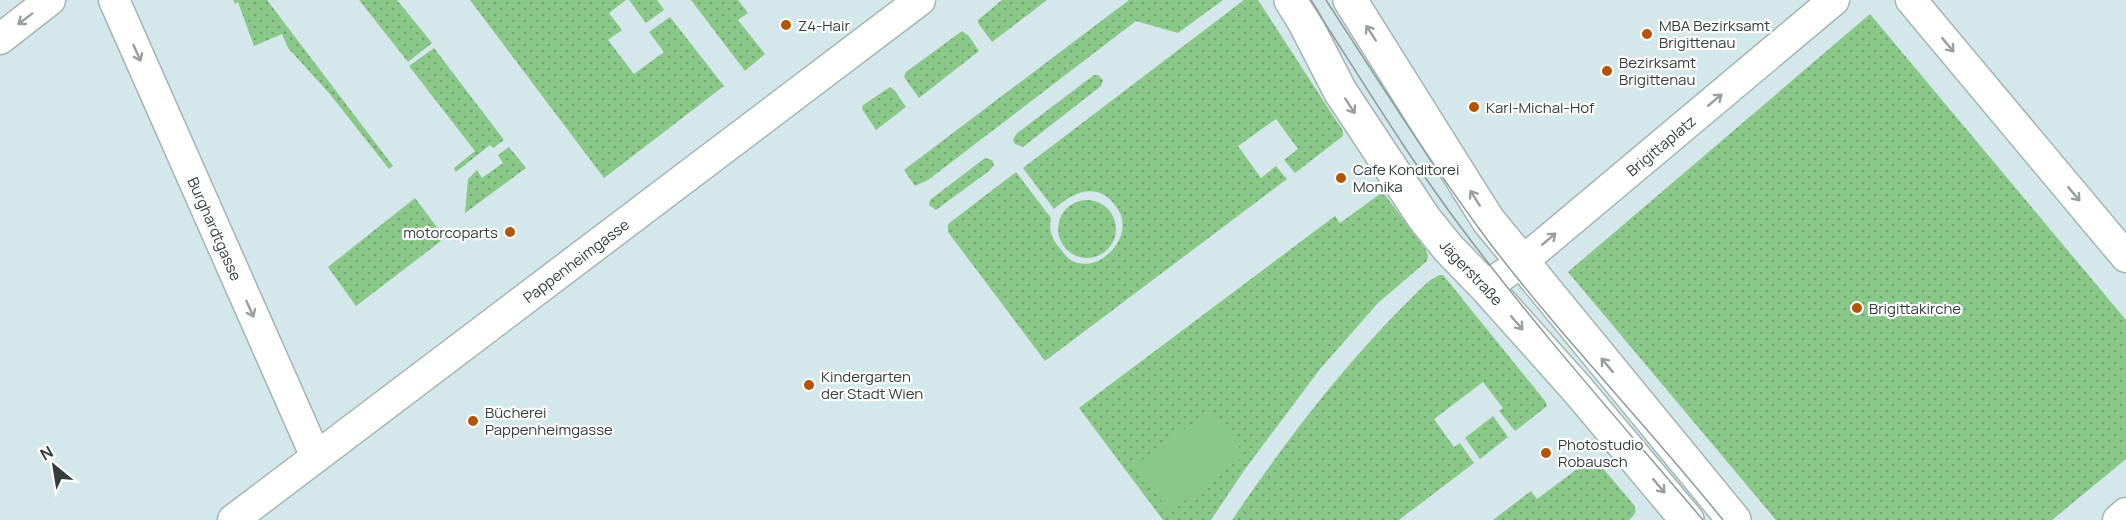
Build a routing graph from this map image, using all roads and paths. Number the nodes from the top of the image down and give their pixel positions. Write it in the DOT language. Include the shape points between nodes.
graph roads {
  1 [pos="50,0"];
  2 [pos="114,0"];
  3 [pos="920,0"];
  4 [pos="1291,0"];
  5 [pos="1350,0"];
  6 [pos="1834,0"];
  7 [pos="1911,0"];
  8 [pos="0,39"];
  9 [pos="2126,257"];
  10 [pos="1523,261"];
  11 [pos="1486,287"];
  12 [pos="316,457"];
  13 [pos="2126,513"];
  14 [pos="233,520"];
  15 [pos="1687,520"];
  16 [pos="1734,520"];
  17 [pos="2118,520"];
  1 -- 8 [label="street, one-way"];
  2 -- 12 [label="street, Burghardtgasse, one-way"];
  3 -- 12 [label="street, Pappenheimgasse"];
  4 -- 11 [label="main road, Jägerstraße, one-way" via="1340,91 1416,206 1449,249"];
  10 -- 5 [label="main road, one-way" via="1488,220"];
  10 -- 6 [label="street, Brigittaplatz, one-way"];
  7 -- 9 [label="street, one-way"];
  10 -- 11 [label="street, Brigittaplatz"];
  16 -- 10 [label="main road, one-way"];
  11 -- 15 [label="main road, Jägerstraße, one-way"];
  12 -- 14 [label="street, Pappenheimgasse"];
  13 -- 17 [label="street"];
}
